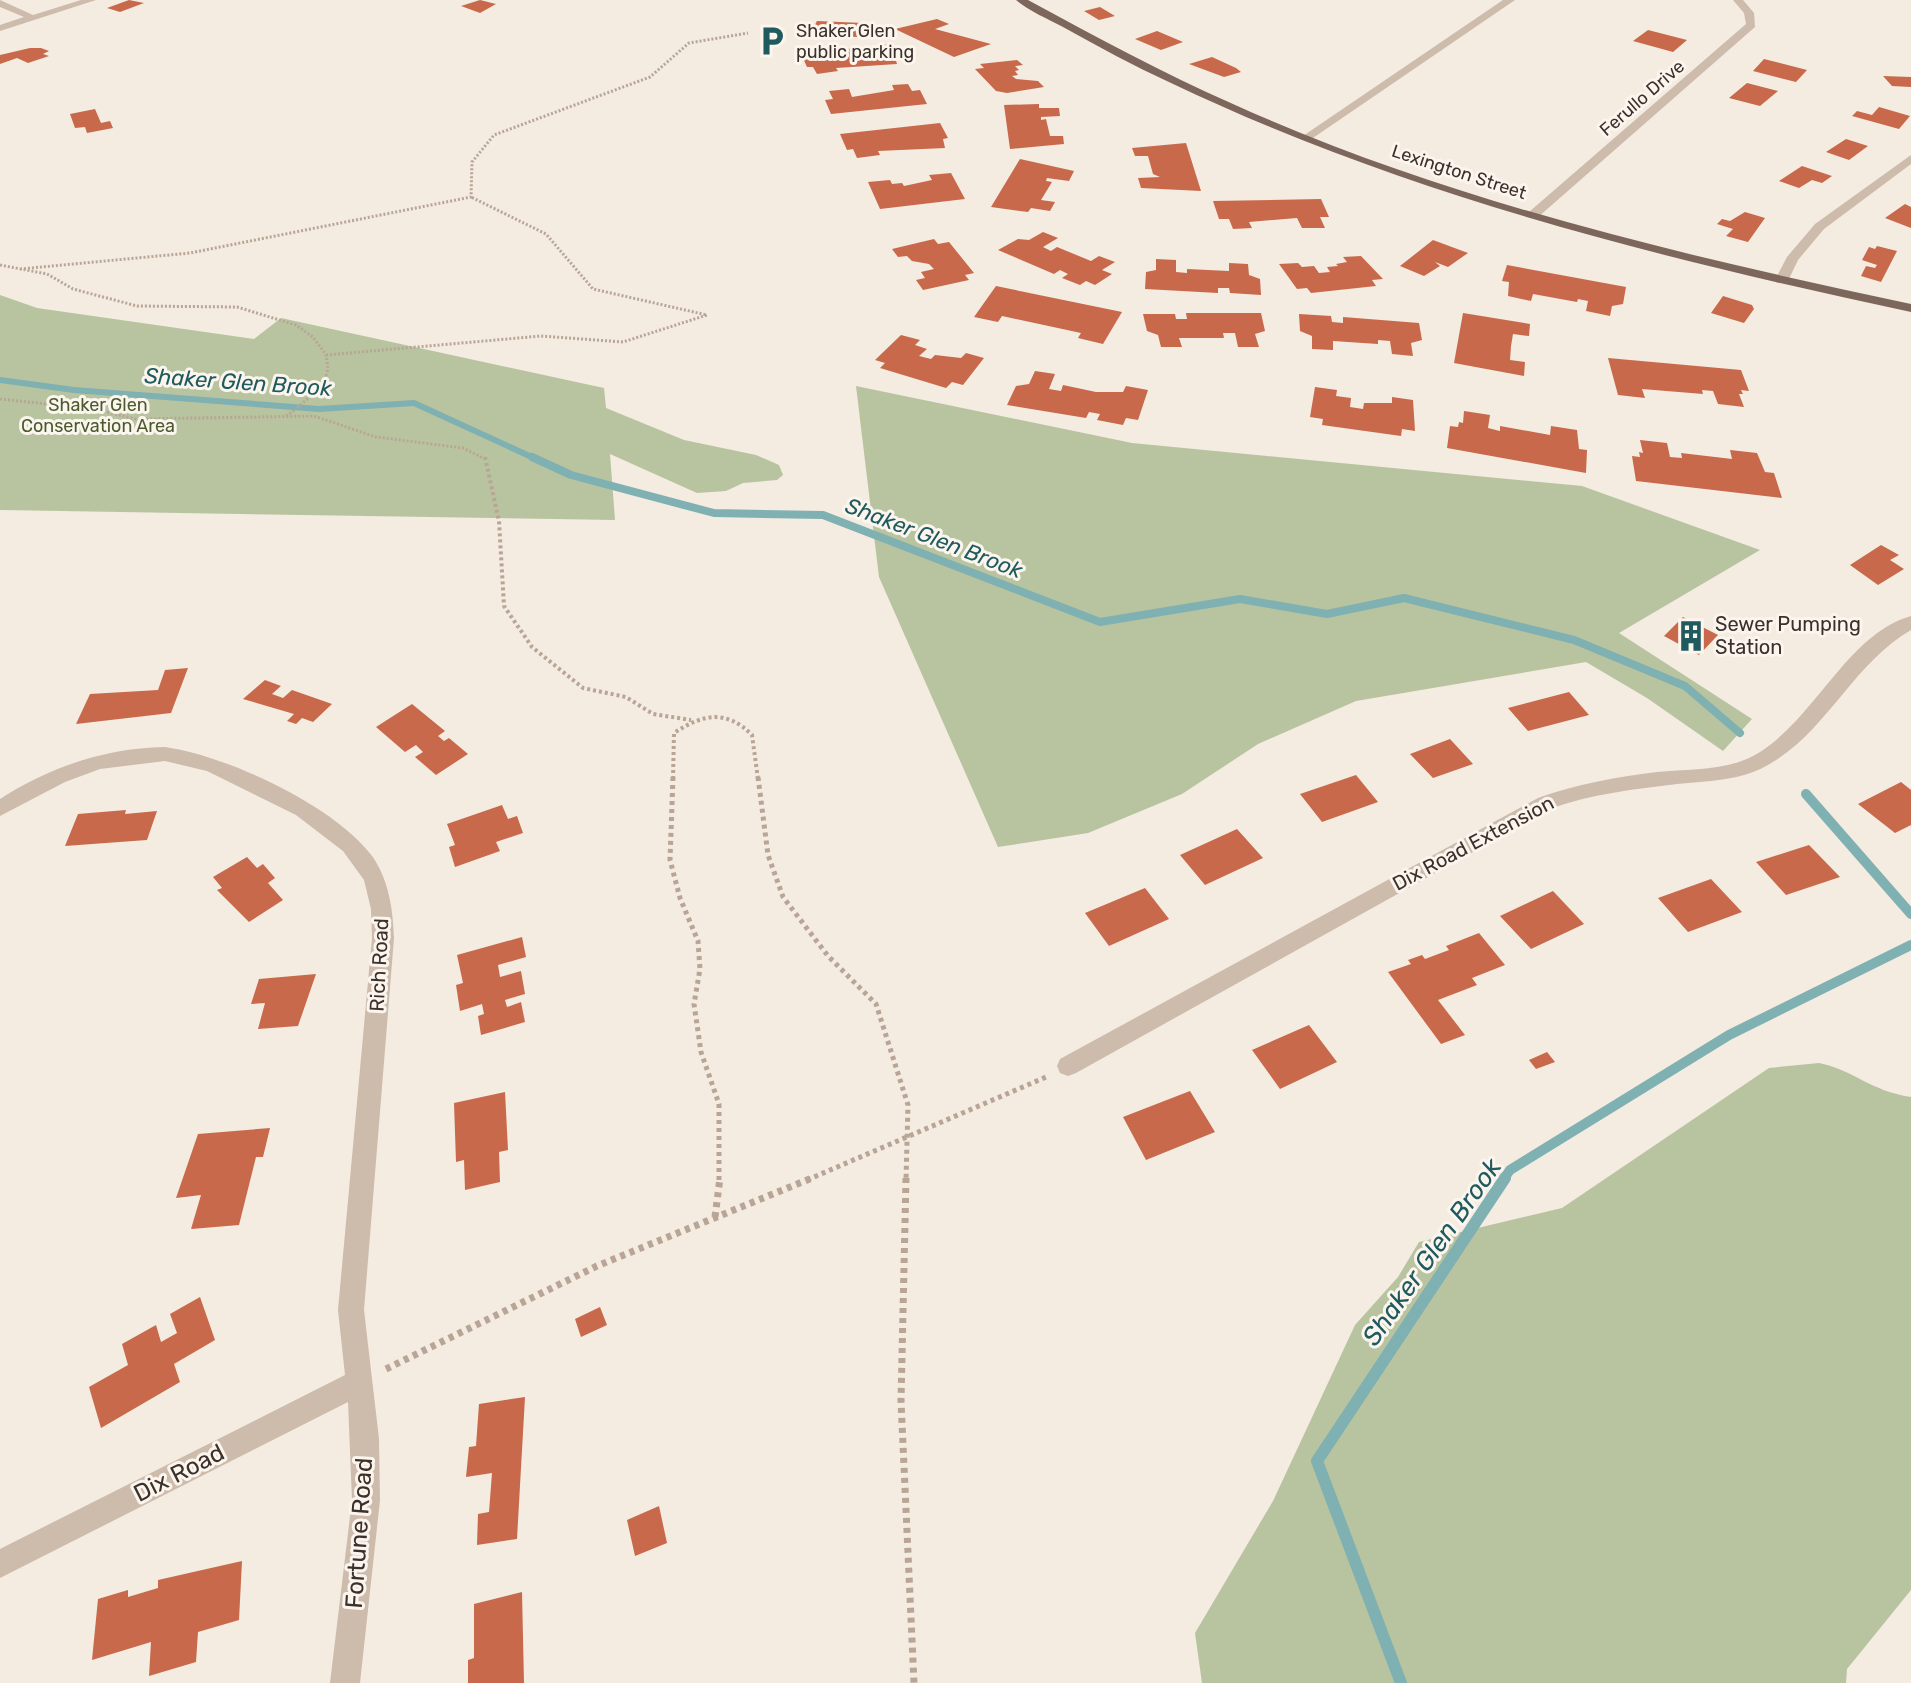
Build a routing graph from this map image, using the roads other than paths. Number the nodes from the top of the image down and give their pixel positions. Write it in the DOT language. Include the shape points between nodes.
graph roads {
  1 [pos="91,0"];
  2 [pos="1021,0"];
  3 [pos="1510,0"];
  4 [pos="1738,0"];
  5 [pos="0,3"];
  6 [pos="33,18"];
  7 [pos="0,28"];
  8 [pos="1306,138"];
  9 [pos="1911,158"];
  10 [pos="1533,215"];
  11 [pos="1782,280"];
  12 [pos="1911,308"];
  13 [pos="1911,622"];
  14 [pos="0,809"];
  15 [pos="1068,1066"];
  16 [pos="357,1383"];
  17 [pos="0,1564"];
  18 [pos="345,1683"];
  1 -- 6 [label="street"];
  2 -- 8 [label="main road, Lexington Street" via="1163,77"];
  3 -- 8 [label="street"];
  4 -- 10 [label="street, Ferullo Drive" via="1751,25"];
  5 -- 6 [label="street"];
  6 -- 7 [label="street"];
  8 -- 10 [label="main road, Lexington Street"];
  9 -- 11 [label="street" via="1826,222 1790,260"];
  10 -- 11 [label="main road, Lexington Street"];
  11 -- 12 [label="main road, Lexington Street"];
  13 -- 15 [label="street, Dix Road Extension" via="1868,649 1805,726 1759,762 1604,786 1545,803"];
  14 -- 16 [label="street, Rich Road" via="85,766 126,756 182,755 229,770 325,825 366,864 383,918 351,1310"];
  16 -- 17 [label="street, Dix Road"];
  16 -- 18 [label="street, Fortune Road" via="366,1500"];
}
